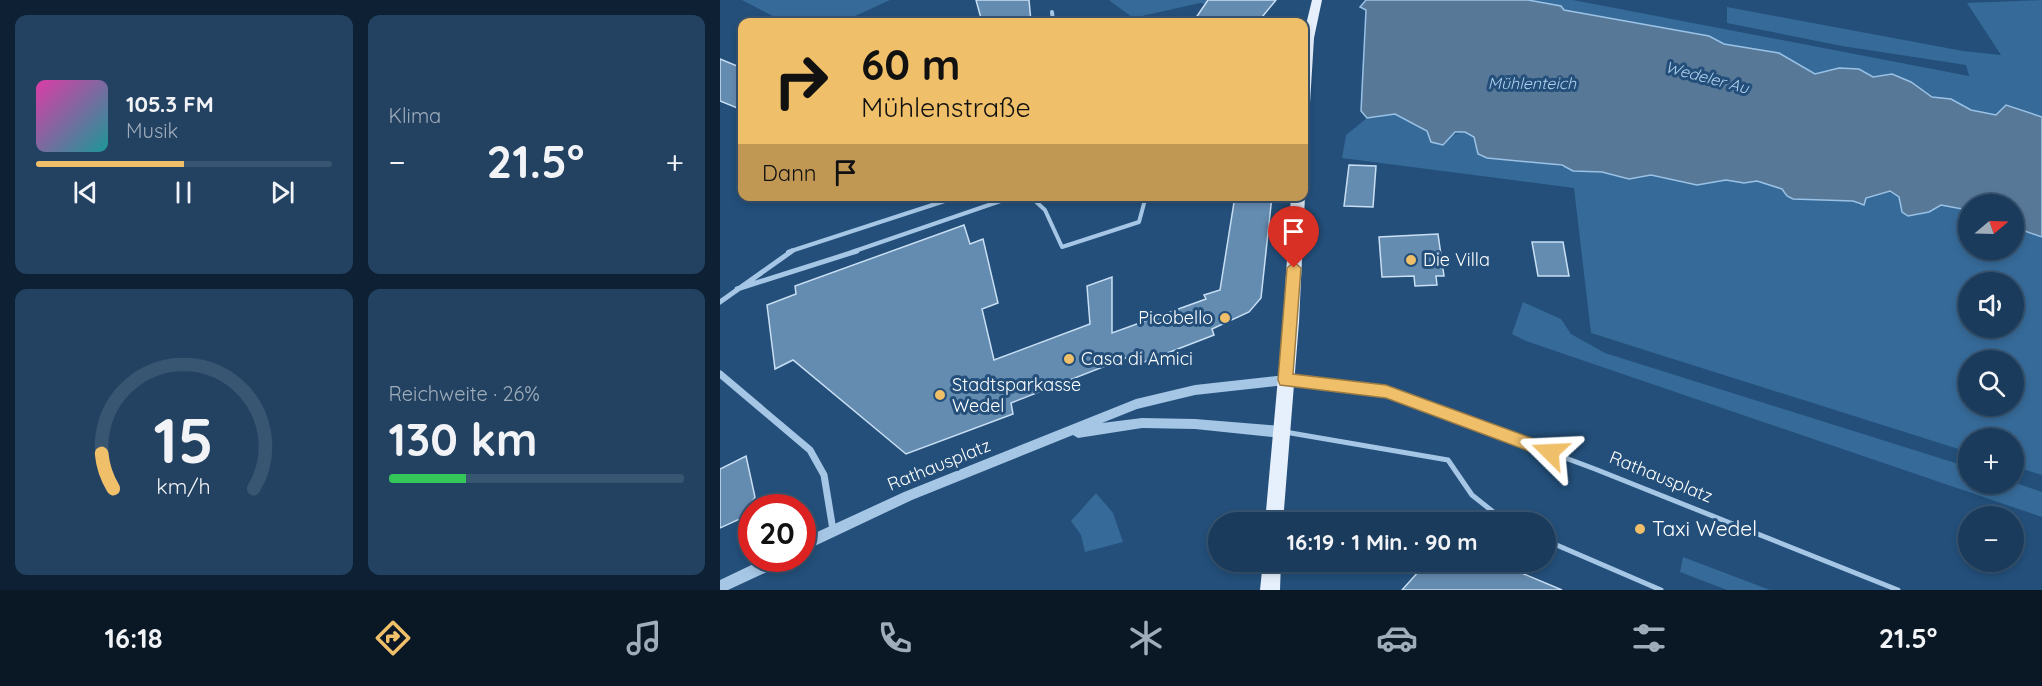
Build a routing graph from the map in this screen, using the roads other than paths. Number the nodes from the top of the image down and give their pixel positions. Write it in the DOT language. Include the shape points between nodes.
graph roads {
  1 [pos="1317,0"];
  2 [pos="1052,12"];
  3 [pos="1053,18"];
  4 [pos="1308,38"];
  5 [pos="945,201"];
  6 [pos="1001,201"];
  7 [pos="1035,201"];
  8 [pos="1145,201"];
  9 [pos="1298,201"];
  10 [pos="737,289"];
  11 [pos="720,302"];
  12 [pos="720,374"];
  13 [pos="1285,380"];
  14 [pos="1281,432"];
  15 [pos="1060,434"];
  16 [pos="1275,512"];
  17 [pos="1489,512"];
  18 [pos="833,530"];
  19 [pos="816,539"];
  20 [pos="1556,545"];
  21 [pos="752,572"];
  22 [pos="1271,572"];
  23 [pos="720,587"];
  24 [pos="1270,590"];
  25 [pos="1661,590"];
  26 [pos="1898,590"];
  1 -- 4 [label="main road"];
  2 -- 3 [label="lane"];
  5 -- 10 [label="lane" via="788,252"];
  6 -- 10 [label="lane"];
  7 -- 8 [label="lane" via="1045,210 1062,247 1139,222"];
  9 -- 13 [label="main road"];
  10 -- 11 [label="lane"];
  12 -- 18 [label="street" via="810,450 824,475"];
  13 -- 14 [label="main road"];
  13 -- 15 [label="street, Rathausplatz" via="1160,397"];
  13 -- 26 [label="lane, Rathausplatz" via="1386,391 1595,469"];
  14 -- 15 [label="street, Rathausplatz" via="1142,423"];
  14 -- 16 [label="main road"];
  14 -- 17 [label="lane, Rathausplatz" via="1448,460 1470,495"];
  15 -- 18 [label="street, Rathausplatz"];
  18 -- 19 [label="street, Rathausplatz"];
  20 -- 25 [label="lane"];
  21 -- 23 [label="street"];
  22 -- 24 [label="main road"];
}
